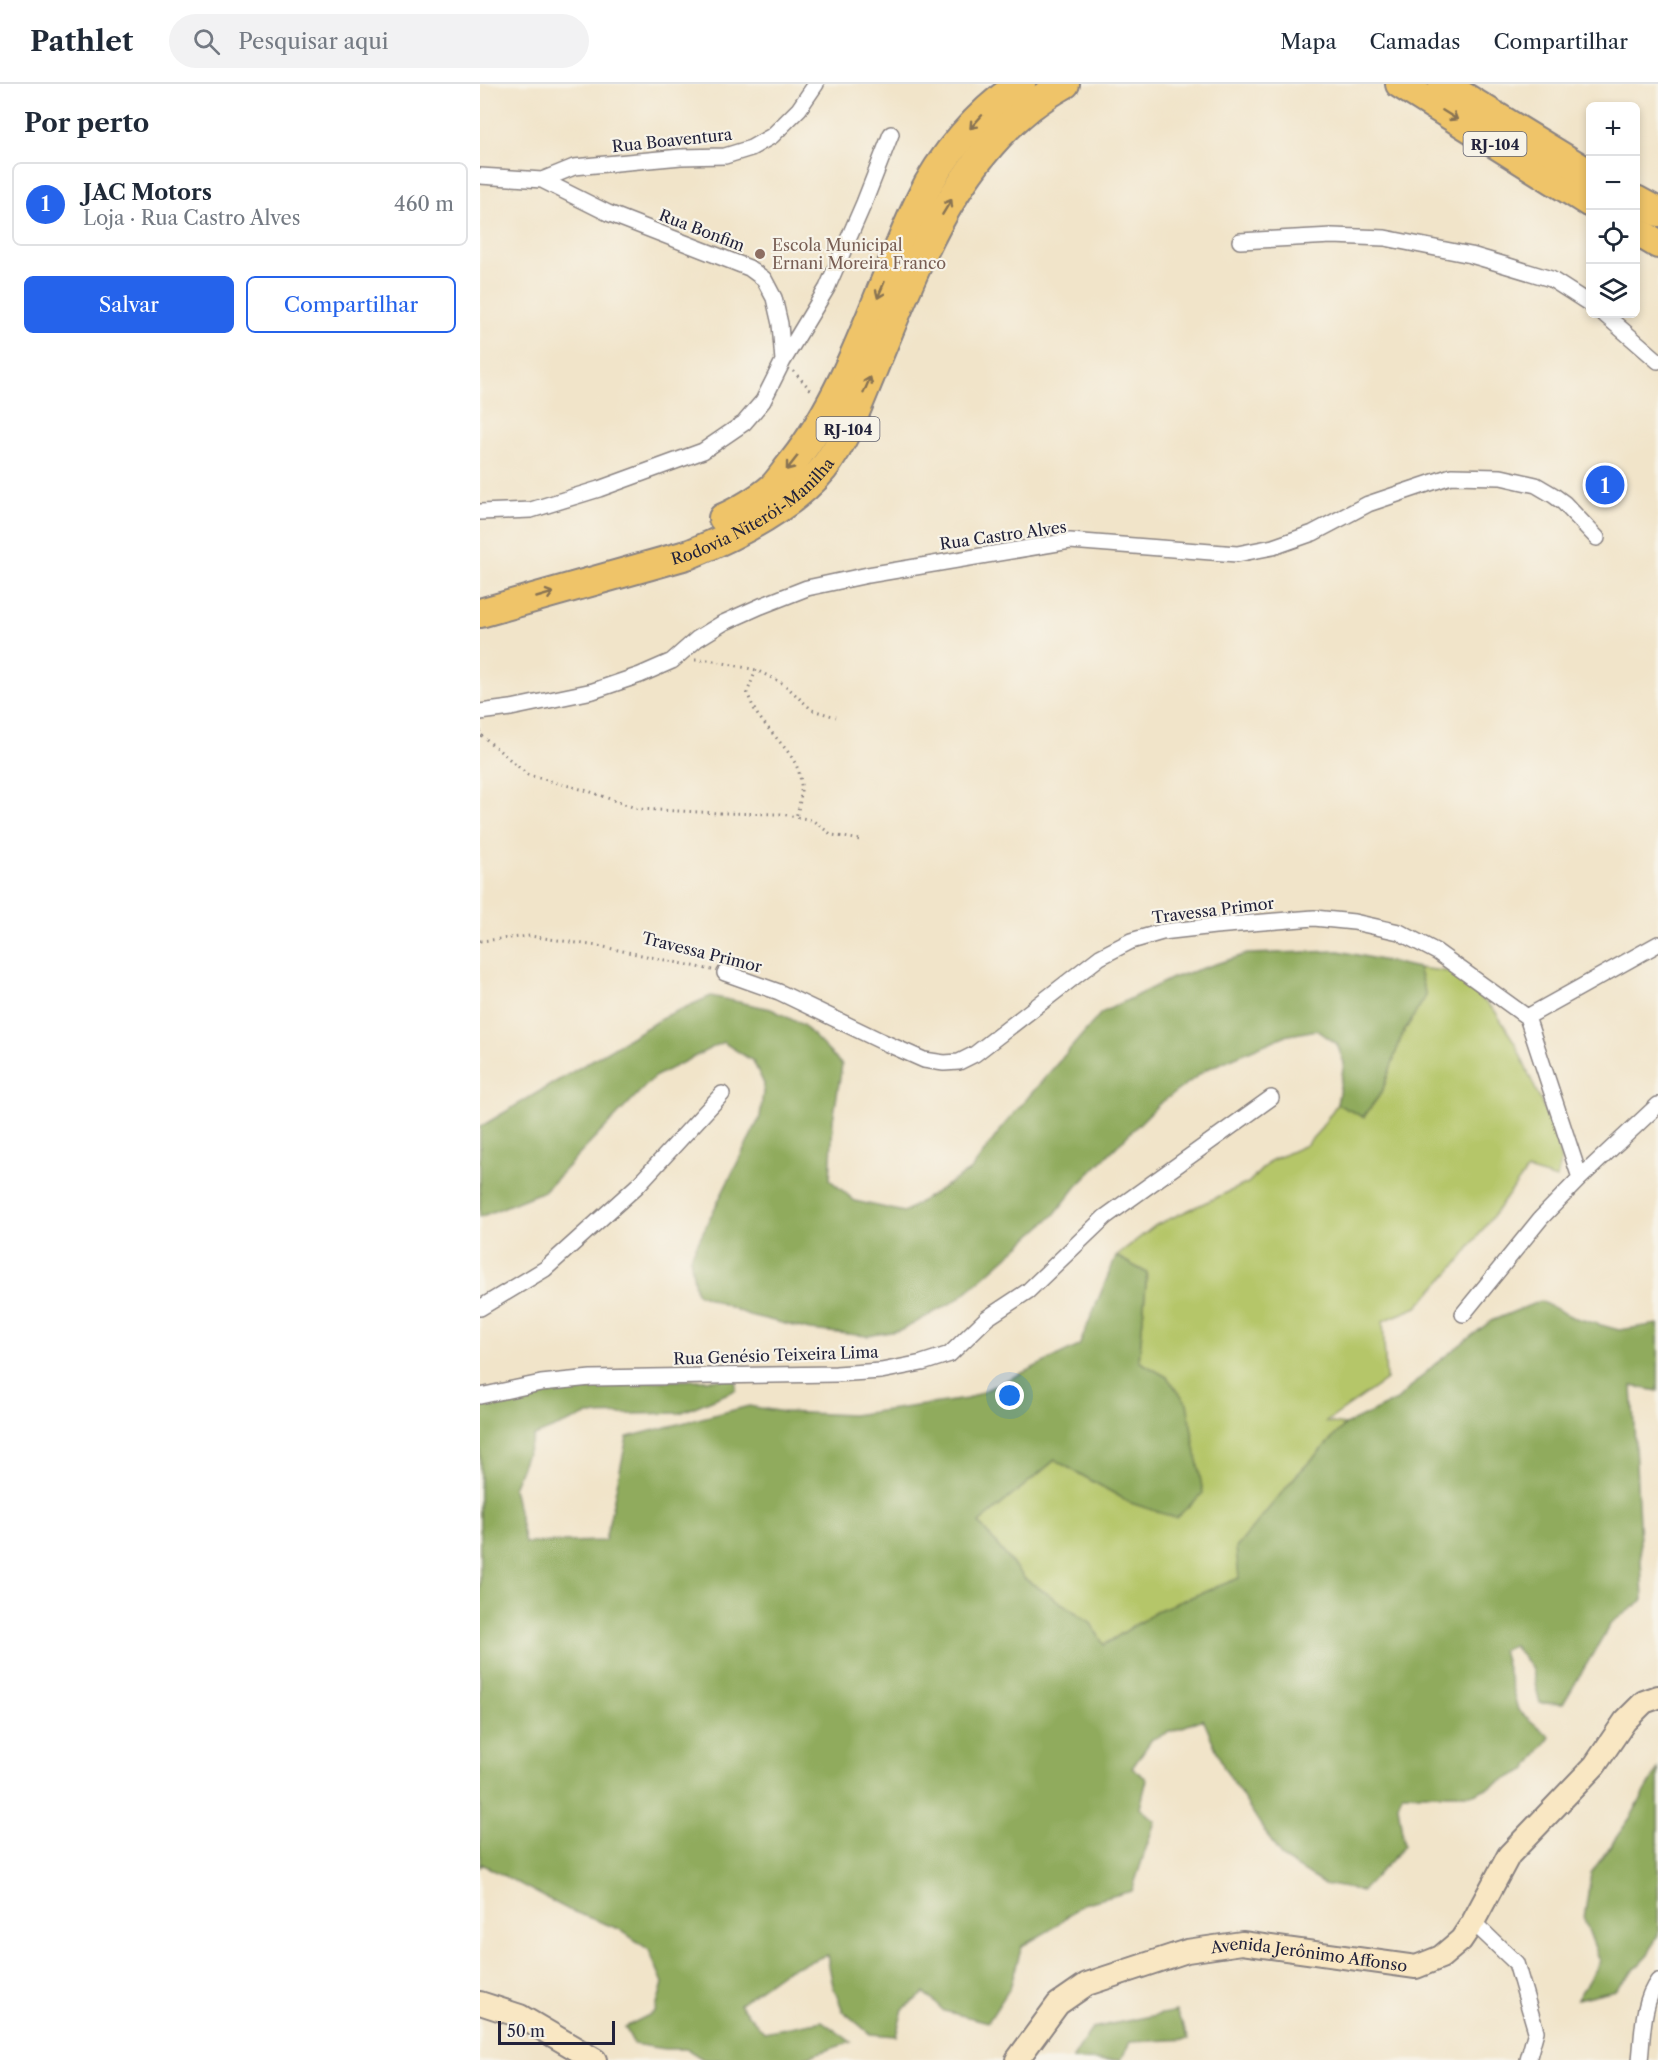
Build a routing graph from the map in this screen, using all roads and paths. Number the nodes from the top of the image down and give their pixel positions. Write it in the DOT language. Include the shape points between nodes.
graph roads {
  1 [pos="816,84"];
  2 [pos="1021,84"];
  3 [pos="1065,84"];
  4 [pos="1400,84"];
  5 [pos="1443,84"];
  6 [pos="891,134"];
  7 [pos="1586,172"];
  8 [pos="480,176"];
  9 [pos="542,180"];
  10 [pos="1586,200"];
  11 [pos="1640,203"];
  12 [pos="1658,212"];
  13 [pos="1640,234"];
  14 [pos="1240,241"];
  15 [pos="1658,243"];
  16 [pos="1586,301"];
  17 [pos="1609,318"];
  18 [pos="783,361"];
  19 [pos="1658,361"];
  20 [pos="828,409"];
  21 [pos="480,512"];
  22 [pos="1597,538"];
  23 [pos="483,602"];
  24 [pos="672,661"];
  25 [pos="756,670"];
  26 [pos="480,712"];
  27 [pos="836,717"];
  28 [pos="480,730"];
  29 [pos="796,817"];
  30 [pos="861,840"];
  31 [pos="480,941"];
  32 [pos="1658,944"];
  33 [pos="725,973"];
  34 [pos="1527,1017"];
  35 [pos="722,1094"];
  36 [pos="1271,1098"];
  37 [pos="1658,1105"];
  38 [pos="1580,1178"];
  39 [pos="480,1308"];
  40 [pos="1463,1314"];
  41 [pos="480,1396"];
  42 [pos="1658,1697"];
  43 [pos="1473,1922"];
  44 [pos="1658,1981"];
  45 [pos="480,2003"];
  46 [pos="595,2060"];
  47 [pos="1017,2060"];
  48 [pos="1528,2060"];
  49 [pos="1641,2060"];
  1 -- 9 [label="street, Rua Boaventura" via="800,109 772,136 751,148 725,156 574,167"];
  2 -- 20 [label="highway, Rodovia Niterói-Manilha / RJ-104, one-way" via="982,115 948,154 920,198"];
  23 -- 3 [label="highway, Rodovia Niterói-Manilha / RJ-104, one-way" via="690,554 784,505 822,470 847,431 918,263 947,206 1002,132 1045,94"];
  4 -- 10 [label="highway, RJ-104, one-way"];
  5 -- 7 [label="highway, RJ-104"];
  6 -- 18 [label="street" via="827,288"];
  8 -- 9 [label="street, Rua Bonfim"];
  9 -- 18 [label="street, Rua Bonfim" via="608,213 749,268 764,279 774,298"];
  11 -- 12 [label="highway"];
  13 -- 15 [label="highway"];
  14 -- 16 [label="street" via="1332,236 1385,238 1471,255 1551,279"];
  17 -- 19 [label="street"];
  18 -- 20 [label="path"];
  18 -- 21 [label="street" via="764,401 744,423 703,451 531,510"];
  20 -- 23 [label="highway, Rodovia Niterói-Manilha / RJ-104, one-way" via="807,444 773,487 730,515 684,536"];
  22 -- 24 [label="street, Rua Castro Alves" via="1564,503 1536,485 1501,477 1451,476 1368,504 1313,533 1237,554 1070,541 807,588 723,623"];
  24 -- 25 [label="path" via="709,660"];
  24 -- 26 [label="street, Rua Castro Alves" via="593,691"];
  25 -- 27 [label="path" via="784,684 812,710"];
  25 -- 29 [label="path" via="747,693 759,717 791,756 802,780"];
  28 -- 29 [label="path" via="528,775 638,809"];
  29 -- 30 [label="path" via="812,820 832,835"];
  31 -- 33 [label="path, Travessa Primor" via="530,936"];
  32 -- 34 [label="street"];
  33 -- 34 [label="street, Travessa Primor" via="779,992 924,1060 959,1062 975,1054 1100,957 1131,941 1162,932 1314,918 1399,932 1437,952"];
  34 -- 38 [label="street"];
  35 -- 39 [label="street" via="638,1186 554,1261"];
  36 -- 41 [label="street, Rua Genésio Teixeira Lima" via="1105,1217 1028,1291 987,1318 950,1354 881,1371 591,1378 541,1383"];
  37 -- 38 [label="street"];
  38 -- 40 [label="street" via="1541,1218"];
  42 -- 43 [label="street, Avenida Jerônimo Affonso" via="1644,1702 1625,1721 1595,1766 1509,1855"];
  43 -- 47 [label="street, Avenida Jerônimo Affonso" via="1461,1940 1441,1957 1416,1967 1242,1943 1187,1951 1087,1984 1058,2004"];
  43 -- 48 [label="street" via="1516,1963 1536,2031"];
  44 -- 49 [label="street" via="1645,2015"];
  45 -- 46 [label="street" via="520,2016"];
}
